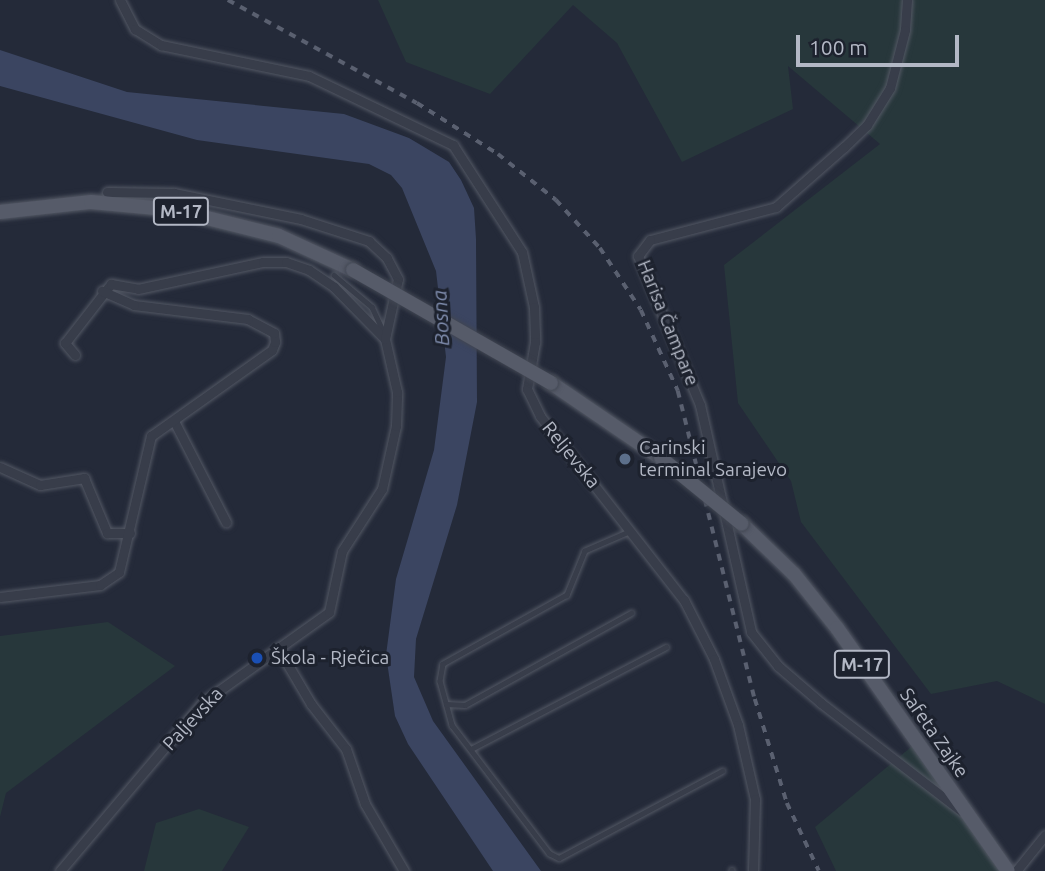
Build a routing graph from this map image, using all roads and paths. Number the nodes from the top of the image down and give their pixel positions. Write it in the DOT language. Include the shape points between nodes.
graph roads {
  1 [pos="120,0"];
  2 [pos="907,0"];
  3 [pos="107,192"];
  4 [pos="0,212"];
  5 [pos="334,275"];
  6 [pos="102,290"];
  7 [pos="385,339"];
  8 [pos="75,355"];
  9 [pos="174,421"];
  10 [pos="0,467"];
  11 [pos="226,522"];
  12 [pos="629,532"];
  13 [pos="130,533"];
  14 [pos="0,597"];
  15 [pos="631,613"];
  16 [pos="666,647"];
  17 [pos="278,648"];
  18 [pos="446,704"];
  19 [pos="471,750"];
  20 [pos="722,771"];
  21 [pos="968,816"];
  22 [pos="1045,835"];
  23 [pos="60,871"];
  24 [pos="404,871"];
  25 [pos="753,871"];
  26 [pos="1008,871"];
  27 [pos="1016,871"];
  1 -- 12 [label="street, Reljevska" via="135,29 161,45 309,76 453,145 522,252 534,306 535,342 527,389 531,398"];
  2 -- 21 [label="street, Harisa Čampare" via="905,30 890,88 867,125 844,147 776,207 650,240 638,256 700,405 751,632 778,666 821,703"];
  3 -- 7 [label="street" via="174,193 301,219 369,241 387,258 398,279"];
  4 -- 21 [label="main road, Safeta Zajke / M-17, bridge" via="91,202 175,210 279,236 352,270 551,383 661,458 794,573"];
  5 -- 7 [label="lane" via="372,307"];
  6 -- 7 [label="street" via="111,284 138,289 246,263 286,262 334,287"];
  6 -- 8 [label="street" via="65,343"];
  6 -- 9 [label="street" via="134,305 248,319 274,333 272,350"];
  7 -- 17 [label="street" via="397,392 396,425 382,489 342,551 329,612"];
  9 -- 11 [label="street"];
  9 -- 13 [label="street" via="151,436 140,469"];
  10 -- 13 [label="street" via="40,485 84,478 107,533"];
  12 -- 18 [label="lane" via="585,551 567,595 443,664 440,681"];
  12 -- 25 [label="street, Reljevska" via="684,600 714,659 738,725 755,799"];
  13 -- 14 [label="street" via="119,572 100,585"];
  15 -- 18 [label="lane" via="465,705"];
  16 -- 19 [label="lane"];
  17 -- 23 [label="street, Paljevska" via="203,702"];
  17 -- 24 [label="street" via="311,704 346,749 365,804"];
  18 -- 19 [label="lane" via="452,724"];
  19 -- 20 [label="lane" via="549,853 559,858"];
  21 -- 26 [label="main road, Safeta Zajke / M-17"];
  22 -- 27 [label="street"];
}
